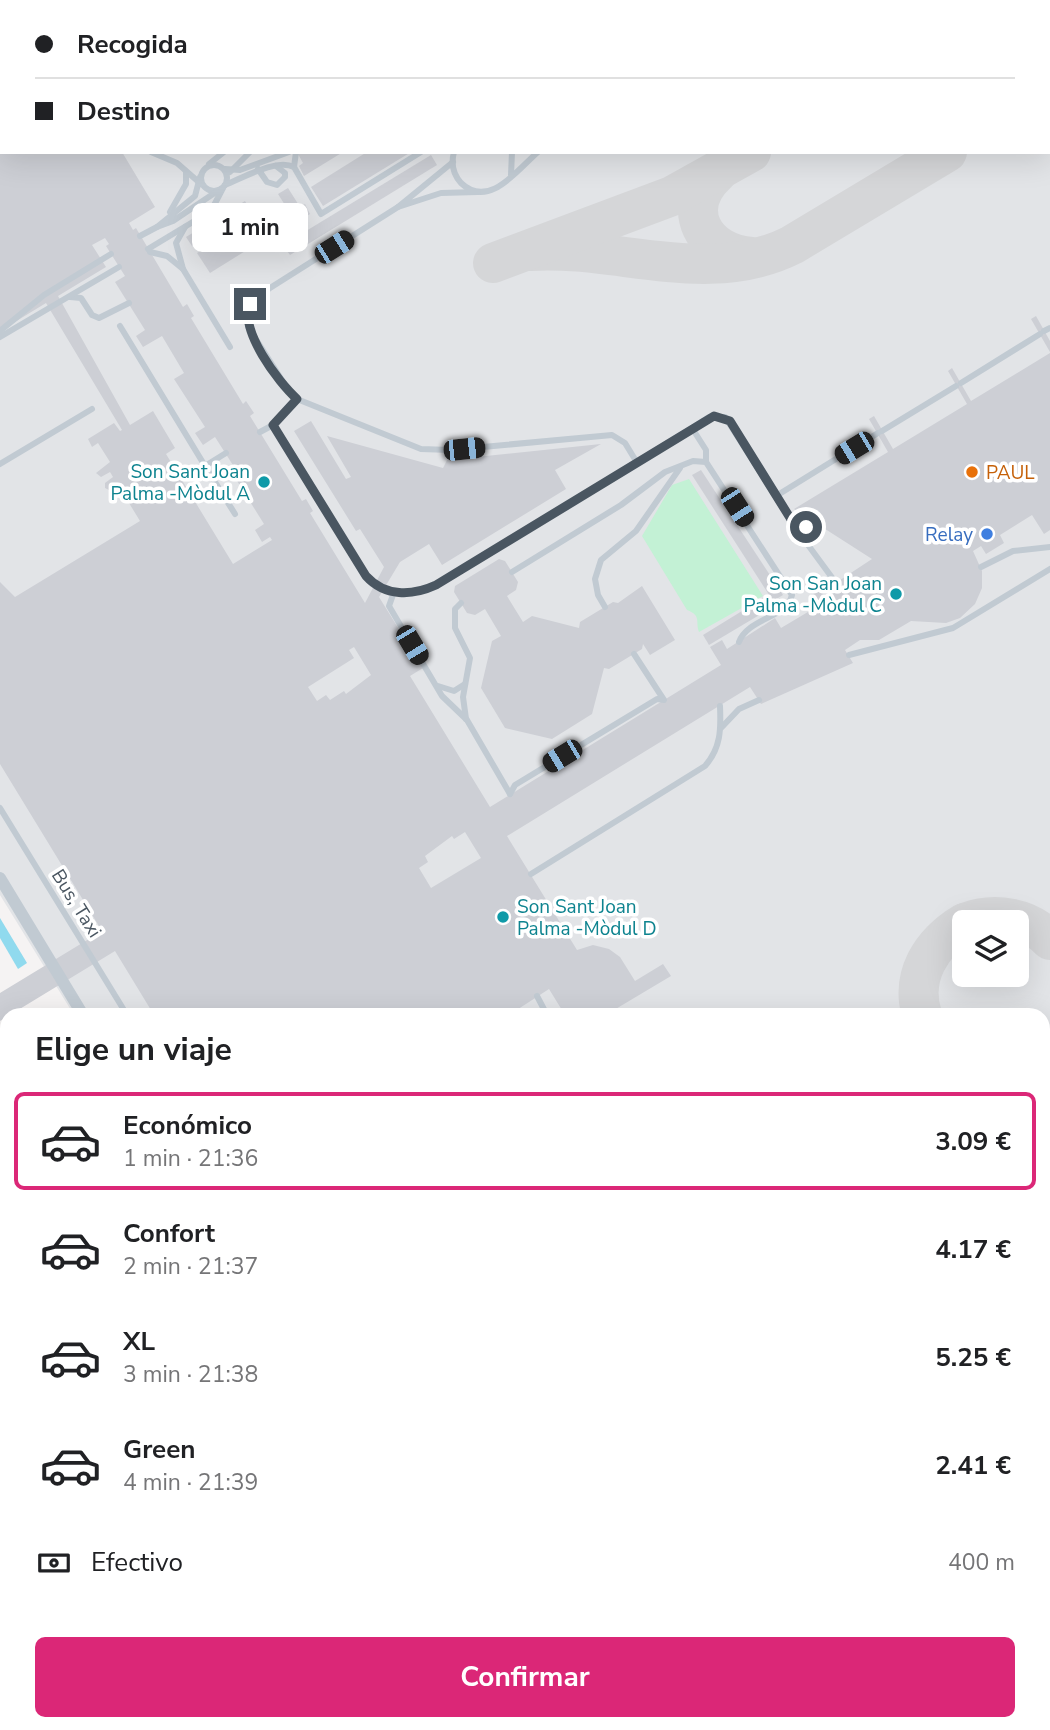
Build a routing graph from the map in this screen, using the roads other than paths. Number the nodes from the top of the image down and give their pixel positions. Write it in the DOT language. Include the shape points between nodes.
graph roads {
  1 [pos="156,154"];
  2 [pos="222,154"];
  3 [pos="248,154"];
  4 [pos="284,154"];
  5 [pos="296,154"];
  6 [pos="418,154"];
  7 [pos="512,154"];
  8 [pos="536,154"];
  9 [pos="453,156"];
  10 [pos="207,166"];
  11 [pos="251,166"];
  12 [pos="276,166"];
  13 [pos="294,167"];
  14 [pos="260,171"];
  15 [pos="186,173"];
  16 [pos="229,173"];
  17 [pos="201,181"];
  18 [pos="506,183"];
  19 [pos="223,187"];
  20 [pos="478,192"];
  21 [pos="398,207"];
  22 [pos="168,215"];
  23 [pos="156,226"];
  24 [pos="185,227"];
  25 [pos="141,236"];
  26 [pos="111,254"];
  27 [pos="119,267"];
  28 [pos="183,269"];
  29 [pos="69,297"];
  30 [pos="129,303"];
  31 [pos="120,326"];
  32 [pos="0,331"];
  33 [pos="1045,331"];
  34 [pos="0,337"];
  35 [pos="230,347"];
  36 [pos="297,399"];
  37 [pos="92,409"];
  38 [pos="273,425"];
  39 [pos="692,428"];
  40 [pos="260,432"];
  41 [pos="226,453"];
  42 [pos="636,461"];
  43 [pos="706,462"];
  44 [pos="0,464"];
  45 [pos="686,464"];
  46 [pos="205,466"];
  47 [pos="776,496"];
  48 [pos="235,514"];
  49 [pos="792,521"];
  50 [pos="817,524"];
  51 [pos="1050,547"];
  52 [pos="981,567"];
  53 [pos="1050,569"];
  54 [pos="512,572"];
  55 [pos="836,583"];
  56 [pos="394,592"];
  57 [pos="461,603"];
  58 [pos="605,607"];
  59 [pos="739,642"];
  60 [pos="634,654"];
  61 [pos="849,655"];
  62 [pos="466,682"];
  63 [pos="434,684"];
  64 [pos="759,700"];
  65 [pos="719,706"];
  66 [pos="467,720"];
  67 [pos="721,728"];
  68 [pos="0,808"];
  69 [pos="531,874"];
  70 [pos="0,878"];
  71 [pos="537,996"];
  72 [pos="79,1008"];
  73 [pos="123,1008"];
  74 [pos="543,1008"];
  1 -- 15 [label="lane" via="177,163"];
  2 -- 10 [label="lane"];
  3 -- 16 [label="lane"];
  4 -- 11 [label="lane"];
  5 -- 13 [label="lane"];
  6 -- 13 [label="lane" via="321,214"];
  7 -- 18 [label="lane"];
  8 -- 18 [label="lane"];
  9 -- 20 [label="lane" via="457,178"];
  9 -- 21 [label="lane"];
  10 -- 16 [label="lane" via="216,164"];
  10 -- 17 [label="lane"];
  11 -- 14 [label="lane"];
  11 -- 16 [label="lane"];
  12 -- 13 [label="lane"];
  12 -- 14 [label="lane"];
  12 -- 14 [label="lane" via="285,173 284,181 277,185 267,182"];
  14 -- 19 [label="lane"];
  15 -- 17 [label="lane"];
  15 -- 22 [label="lane" via="186,184"];
  16 -- 19 [label="lane"];
  17 -- 19 [label="lane" via="210,191"];
  17 -- 22 [label="lane" via="195,196"];
  18 -- 20 [label="lane"];
  19 -- 23 [label="lane" via="173,221"];
  19 -- 24 [label="lane" via="211,211"];
  20 -- 21 [label="lane" via="441,193"];
  21 -- 36 [label="lane" via="250,304 248,327 282,384"];
  22 -- 23 [label="lane"];
  23 -- 25 [label="lane"];
  24 -- 28 [label="lane" via="176,243"];
  24 -- 28 [label="lane" via="149,250 167,256"];
  26 -- 32 [label="lane" via="44,295"];
  27 -- 29 [label="lane"];
  28 -- 35 [label="lane"];
  29 -- 30 [label="lane" via="81,298 99,318"];
  29 -- 34 [label="lane"];
  31 -- 46 [label="lane"];
  33 -- 47 [label="lane"];
  36 -- 38 [label="lane"];
  36 -- 42 [label="lane" via="421,449 612,435 625,443"];
  37 -- 44 [label="lane"];
  38 -- 40 [label="lane"];
  38 -- 56 [label="lane" via="366,576"];
  39 -- 42 [label="lane"];
  39 -- 43 [label="lane" via="706,450"];
  39 -- 47 [label="lane" via="714,416 730,421"];
  41 -- 46 [label="lane"];
  42 -- 56 [label="lane" via="436,585 422,591"];
  43 -- 45 [label="lane"];
  43 -- 59 [label="lane" via="792,595 789,603 748,629"];
  45 -- 54 [label="lane" via="665,472 621,505"];
  45 -- 58 [label="lane" via="671,476 636,531 601,560 595,579"];
  46 -- 48 [label="lane"];
  47 -- 49 [label="lane"];
  49 -- 50 [label="lane" via="806,527"];
  49 -- 55 [label="lane"];
  51 -- 52 [label="lane" via="1013,551"];
  53 -- 61 [label="lane" via="953,628"];
  56 -- 63 [label="lane" via="389,606"];
  57 -- 62 [label="lane" via="455,609 455,628 470,658"];
  60 -- 66 [label="lane" via="664,700 657,699 515,785 510,794"];
  62 -- 63 [label="lane" via="448,691"];
  62 -- 66 [label="lane" via="463,702"];
  63 -- 66 [label="lane"];
  64 -- 67 [label="lane" via="739,709"];
  65 -- 67 [label="lane"];
  67 -- 69 [label="lane" via="717,749 705,766"];
  68 -- 73 [label="lane, Bus, Taxi"];
  70 -- 72 [label="street"];
  71 -- 74 [label="lane"];
}
